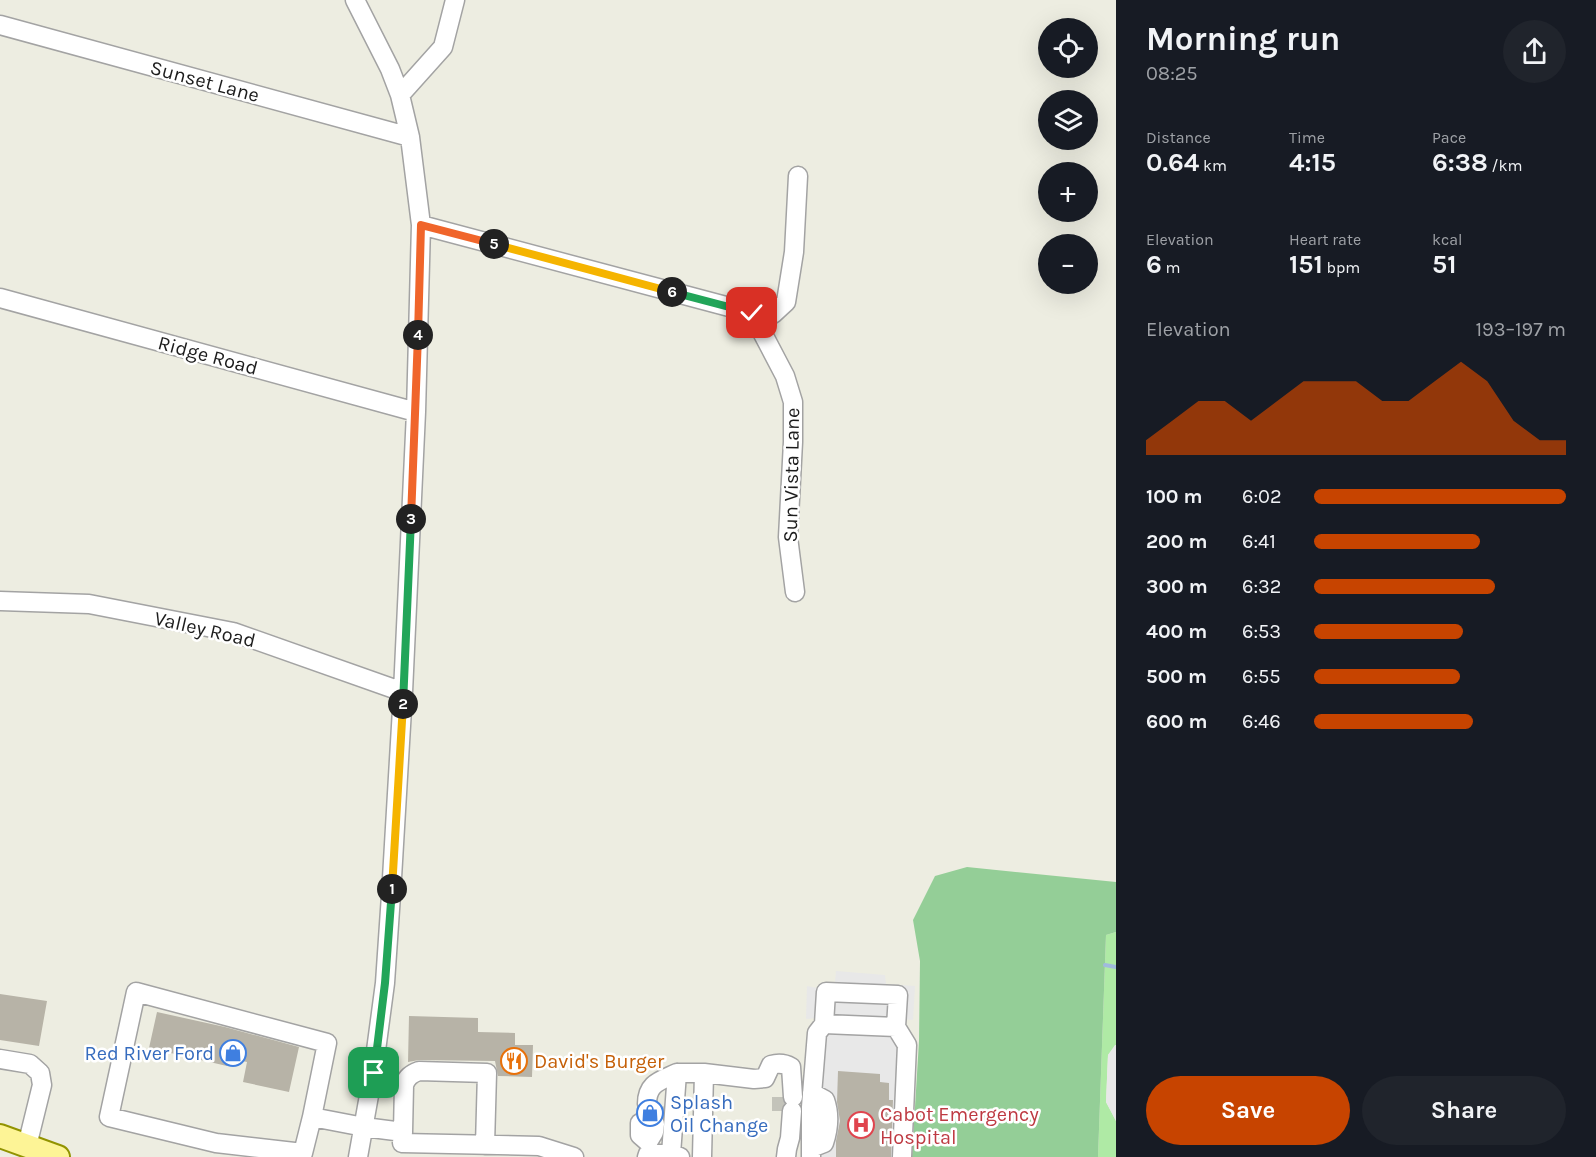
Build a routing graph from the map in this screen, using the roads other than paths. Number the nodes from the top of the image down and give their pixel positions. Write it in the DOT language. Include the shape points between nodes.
graph roads {
  1 [pos="355,0"];
  2 [pos="455,0"];
  3 [pos="0,25"];
  4 [pos="400,95"];
  5 [pos="410,136"];
  6 [pos="798,176"];
  7 [pos="421,225"];
  8 [pos="0,298"];
  9 [pos="752,313"];
  10 [pos="416,412"];
  11 [pos="795,592"];
  12 [pos="0,601"];
  13 [pos="403,692"];
  14 [pos="824,1024"];
  15 [pos="896,1027"];
  16 [pos="0,1059"];
  17 [pos="704,1072"];
  18 [pos="677,1073"];
  19 [pos="648,1104"];
  20 [pos="312,1117"];
  21 [pos="647,1124"];
  22 [pos="364,1127"];
  23 [pos="403,1132"];
  24 [pos="0,1136"];
  25 [pos="485,1144"];
  26 [pos="27,1146"];
  27 [pos="648,1151"];
  28 [pos="787,1153"];
  29 [pos="811,1153"];
  30 [pos="676,1155"];
  31 [pos="58,1157"];
  32 [pos="358,1157"];
  33 [pos="574,1157"];
  34 [pos="702,1157"];
  35 [pos="902,1157"];
  1 -- 4 [label="street"];
  2 -- 4 [label="street" via="443,46"];
  3 -- 5 [label="street, Sunset Lane"];
  4 -- 5 [label="street"];
  5 -- 7 [label="street"];
  6 -- 9 [label="street" via="795,252 786,303 773,314"];
  7 -- 9 [label="street"];
  7 -- 10 [label="street"];
  8 -- 10 [label="street, Ridge Road"];
  9 -- 11 [label="street, Sun Vista Lane" via="785,376 793,402 788,537"];
  10 -- 13 [label="street"];
  12 -- 13 [label="street, Valley Road" via="88,604 233,632"];
  13 -- 22 [label="street" via="385,983"];
  14 -- 15 [label="street"];
  14 -- 15 [label="street" via="826,992 898,995"];
  14 -- 29 [label="street" via="817,1033"];
  15 -- 35 [label="street" via="907,1045"];
  16 -- 26 [label="street" via="30,1064 40,1073 42,1085"];
  17 -- 18 [label="street"];
  17 -- 28 [label="street" via="754,1079 765,1078 771,1065 791,1067 782,1090 790,1138"];
  17 -- 34 [label="street"];
  18 -- 19 [label="street" via="651,1086"];
  18 -- 30 [label="street"];
  20 -- 20 [label="street" via="327,1043 136,992 109,1117 216,1143 303,1153"];
  20 -- 22 [label="street"];
  21 -- 27 [label="street" via="639,1135"];
  22 -- 23 [label="street"];
  22 -- 32 [label="street"];
  23 -- 25 [label="street" via="402,1143"];
  23 -- 25 [label="street" via="404,1085 411,1074 487,1072"];
  24 -- 26 [label="main road"];
  25 -- 33 [label="street" via="539,1146"];
  26 -- 31 [label="main road"];
  27 -- 30 [label="street"];
}
